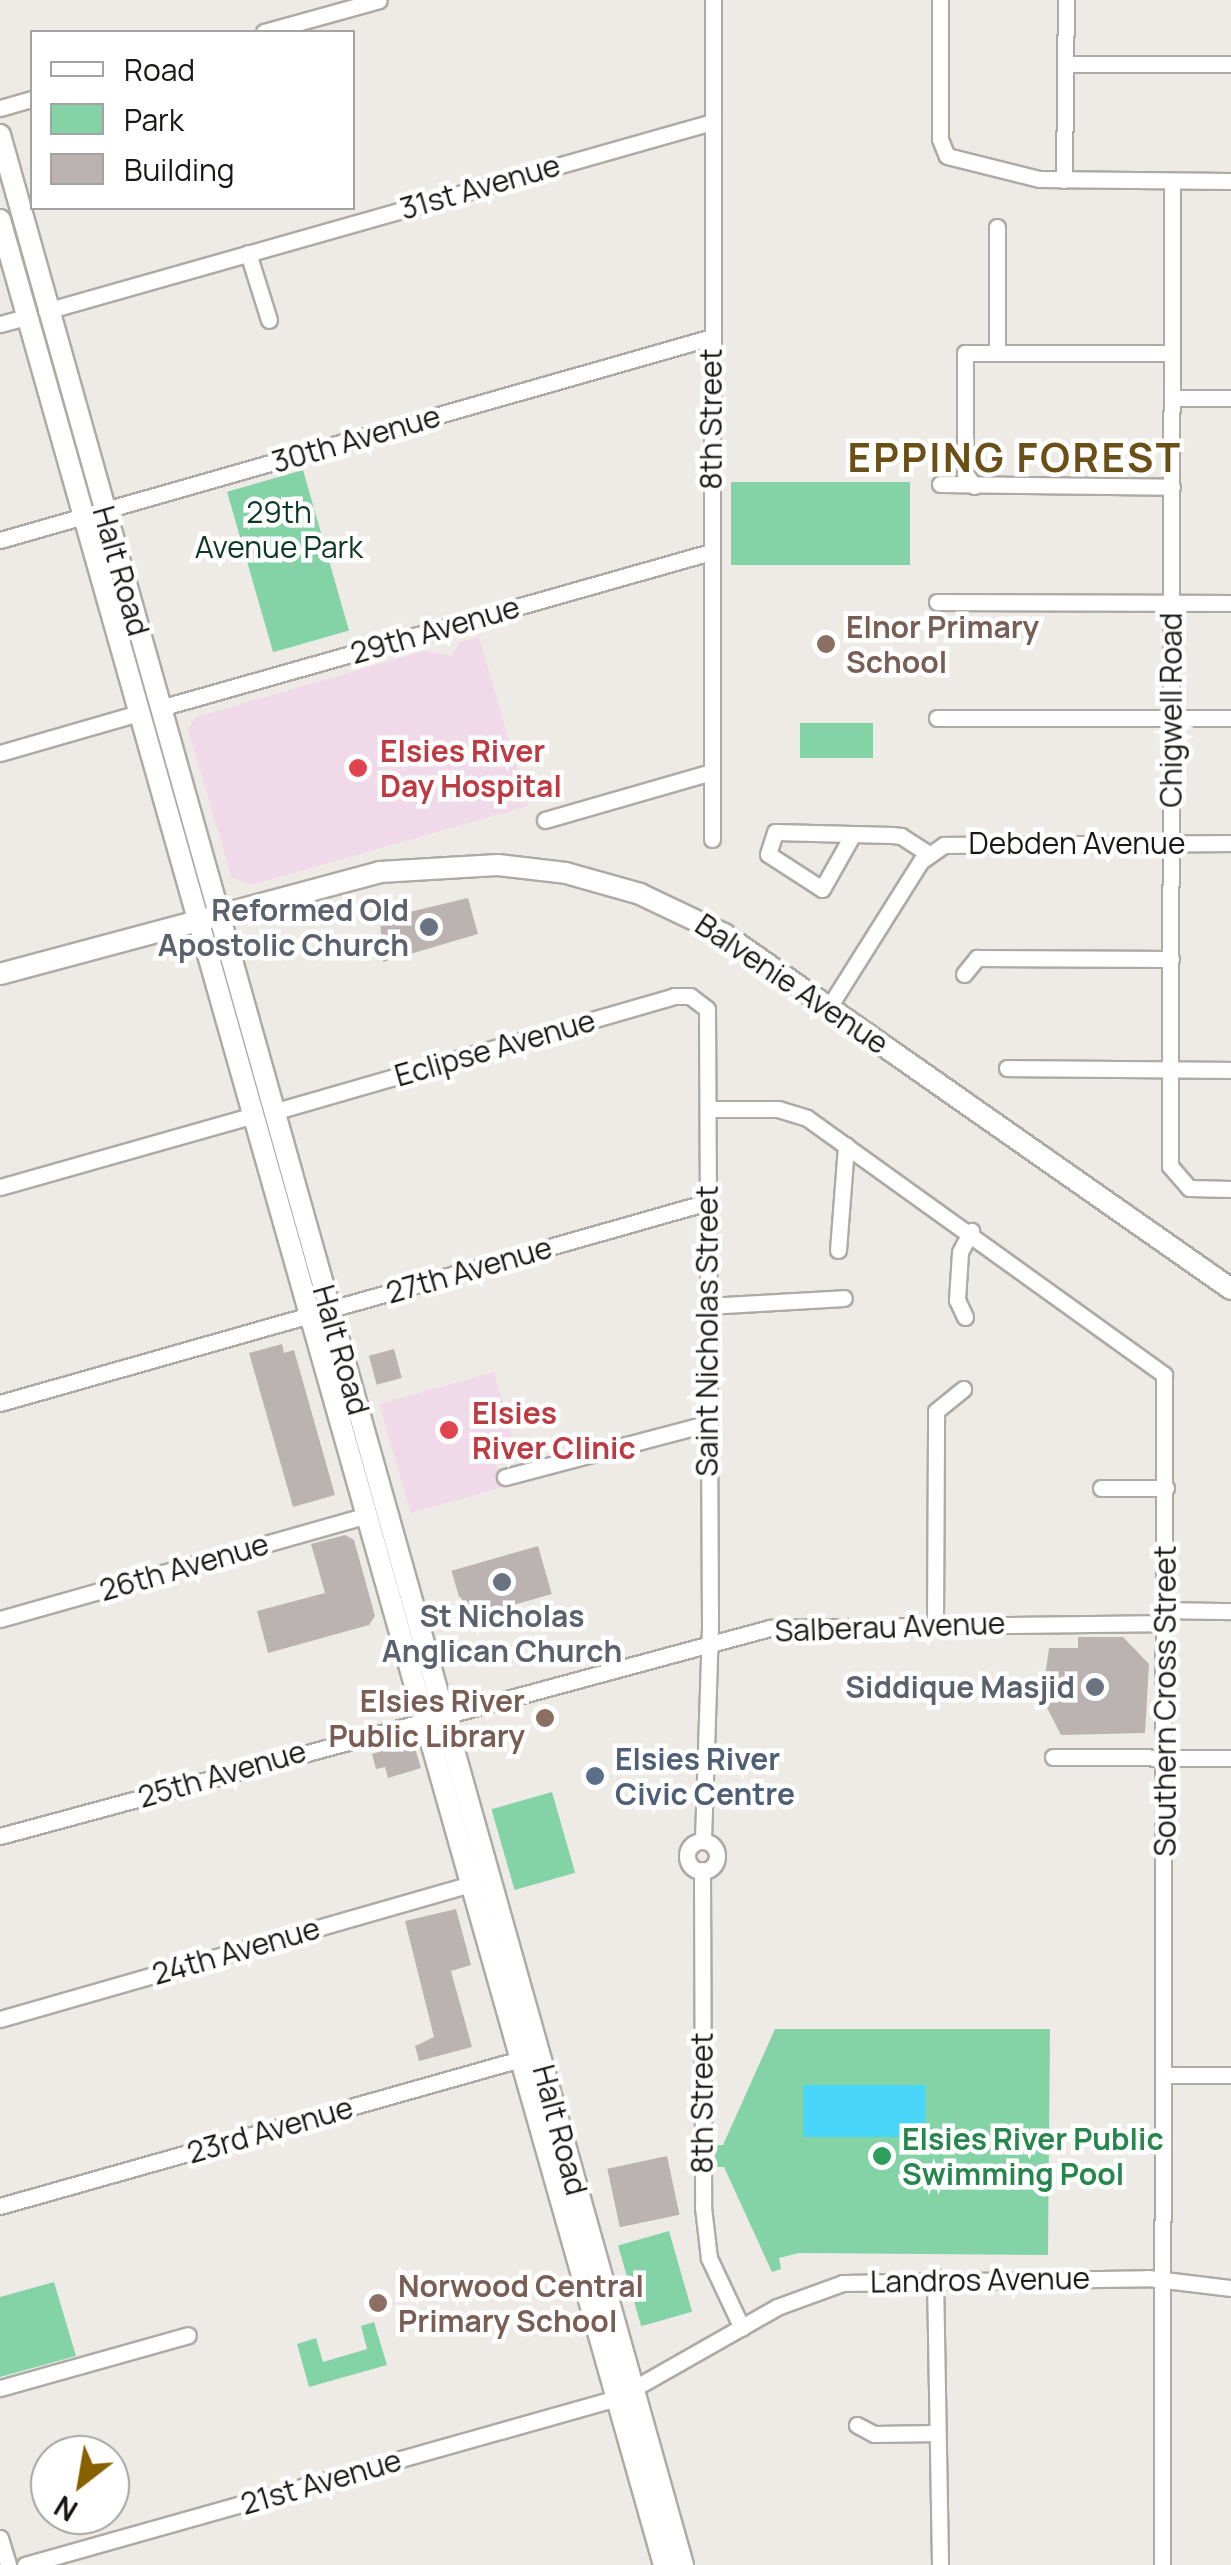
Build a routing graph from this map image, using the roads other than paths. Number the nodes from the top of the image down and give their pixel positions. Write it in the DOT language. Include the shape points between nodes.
graph roads {
  1 [pos="378,0"];
  2 [pos="713,0"];
  3 [pos="940,0"];
  4 [pos="1066,0"];
  5 [pos="271,30"];
  6 [pos="1065,64"];
  7 [pos="1231,64"];
  8 [pos="30,99"];
  9 [pos="0,108"];
  10 [pos="712,122"];
  11 [pos="0,135"];
  12 [pos="1064,180"];
  13 [pos="1231,181"];
  14 [pos="1172,182"];
  15 [pos="0,220"];
  16 [pos="997,227"];
  17 [pos="248,253"];
  18 [pos="37,314"];
  19 [pos="269,320"];
  20 [pos="0,324"];
  21 [pos="712,337"];
  22 [pos="997,353"];
  23 [pos="1172,353"];
  24 [pos="1172,398"];
  25 [pos="1231,398"];
  26 [pos="940,484"];
  27 [pos="974,486"];
  28 [pos="1172,487"];
  29 [pos="94,513"];
  30 [pos="0,540"];
  31 [pos="711,552"];
  32 [pos="937,602"];
  33 [pos="1172,603"];
  34 [pos="1231,603"];
  35 [pos="150,710"];
  36 [pos="938,718"];
  37 [pos="1171,718"];
  38 [pos="1231,718"];
  39 [pos="0,753"];
  40 [pos="711,772"];
  41 [pos="545,820"];
  42 [pos="853,834"];
  43 [pos="712,839"];
  44 [pos="1171,842"];
  45 [pos="1231,843"];
  46 [pos="928,854"];
  47 [pos="206,917"];
  48 [pos="1171,959"];
  49 [pos="0,974"];
  50 [pos="964,974"];
  51 [pos="829,1007"];
  52 [pos="709,1017"];
  53 [pos="1007,1068"];
  54 [pos="1231,1070"];
  55 [pos="1171,1071"];
  56 [pos="710,1108"];
  57 [pos="263,1114"];
  58 [pos="846,1145"];
  59 [pos="0,1187"];
  60 [pos="1231,1190"];
  61 [pos="708,1202"];
  62 [pos="971,1230"];
  63 [pos="838,1250"];
  64 [pos="1231,1289"];
  65 [pos="844,1298"];
  66 [pos="708,1306"];
  67 [pos="320,1312"];
  68 [pos="965,1317"];
  69 [pos="963,1389"];
  70 [pos="0,1403"];
  71 [pos="706,1424"];
  72 [pos="505,1477"];
  73 [pos="1101,1488"];
  74 [pos="1166,1488"];
  75 [pos="368,1514"];
  76 [pos="1231,1611"];
  77 [pos="1166,1616"];
  78 [pos="0,1619"];
  79 [pos="936,1623"];
  80 [pos="708,1644"];
  81 [pos="434,1714"];
  82 [pos="1054,1757"];
  83 [pos="1166,1758"];
  84 [pos="1231,1758"];
  85 [pos="0,1836"];
  86 [pos="472,1884"];
  87 [pos="0,2018"];
  88 [pos="530,2056"];
  89 [pos="1164,2075"];
  90 [pos="1231,2075"];
  91 [pos="0,2206"];
  92 [pos="935,2277"];
  93 [pos="1163,2283"];
  94 [pos="1231,2288"];
  95 [pos="742,2328"];
  96 [pos="188,2335"];
  97 [pos="0,2388"];
  98 [pos="626,2394"];
  99 [pos="857,2425"];
  100 [pos="937,2433"];
  101 [pos="0,2538"];
  102 [pos="8,2565"];
  103 [pos="25,2565"];
  104 [pos="664,2565"];
  105 [pos="683,2565"];
  106 [pos="940,2565"];
  107 [pos="1162,2565"];
  1 -- 5 [label="street"];
  2 -- 10 [label="street, 8th Street"];
  3 -- 12 [label="street" via="942,150 957,161"];
  4 -- 6 [label="street"];
  6 -- 7 [label="street"];
  6 -- 12 [label="street"];
  8 -- 9 [label="street"];
  10 -- 17 [label="street, 31st Avenue"];
  10 -- 21 [label="street, 8th Street"];
  11 -- 18 [label="street, Halt Road"];
  12 -- 14 [label="street"];
  13 -- 14 [label="street"];
  14 -- 23 [label="street, Chigwell Road"];
  15 -- 18 [label="street, Halt Road"];
  16 -- 22 [label="street"];
  17 -- 18 [label="street, 31st Avenue"];
  17 -- 19 [label="street"];
  18 -- 20 [label="street, 31st Avenue"];
  18 -- 29 [label="street, Halt Road"];
  21 -- 29 [label="street, 30th Avenue"];
  21 -- 31 [label="street, 8th Street"];
  22 -- 23 [label="street"];
  22 -- 27 [label="street" via="964,353 965,473"];
  23 -- 24 [label="street, Chigwell Road"];
  24 -- 25 [label="street"];
  24 -- 28 [label="street, Chigwell Road"];
  26 -- 27 [label="street"];
  27 -- 28 [label="street"];
  28 -- 33 [label="street, Chigwell Road"];
  29 -- 30 [label="street, 30th Avenue"];
  29 -- 35 [label="street, Halt Road"];
  31 -- 35 [label="street, 29th Avenue"];
  31 -- 40 [label="street, 8th Street"];
  32 -- 33 [label="street"];
  33 -- 34 [label="street"];
  33 -- 37 [label="street, Chigwell Road"];
  35 -- 39 [label="street, 29th Avenue"];
  35 -- 47 [label="street, Halt Road"];
  36 -- 37 [label="street"];
  37 -- 38 [label="street"];
  37 -- 44 [label="street, Chigwell Road"];
  40 -- 41 [label="street"];
  40 -- 43 [label="street, 8th Street"];
  42 -- 42 [label="street" via="775,832 768,854 822,889"];
  42 -- 46 [label="street" via="901,836"];
  44 -- 45 [label="street, Debden Avenue"];
  44 -- 46 [label="street, Debden Avenue" via="954,843"];
  44 -- 48 [label="street, Chigwell Road"];
  46 -- 51 [label="street, Debden Avenue"];
  47 -- 49 [label="street, Balvenie Avenue"];
  47 -- 51 [label="street, Balvenie Avenue" via="380,872 538,868 664,903"];
  47 -- 57 [label="street, Halt Road"];
  48 -- 50 [label="street" via="977,958"];
  48 -- 55 [label="street, Chigwell Road"];
  51 -- 64 [label="street, Balvenie Avenue"];
  52 -- 56 [label="street, Saint Nicholas Street"];
  52 -- 57 [label="street, Eclipse Avenue" via="690,996 674,996"];
  53 -- 55 [label="street"];
  54 -- 55 [label="street"];
  55 -- 60 [label="street, Chigwell Road" via="1172,1172 1190,1188"];
  56 -- 58 [label="street, Southern Cross Street" via="793,1112"];
  56 -- 61 [label="street, Saint Nicholas Street"];
  57 -- 59 [label="street, Eclipse Avenue"];
  57 -- 67 [label="street, Halt Road"];
  58 -- 62 [label="street, Southern Cross Street"];
  58 -- 63 [label="street"];
  61 -- 66 [label="street, Saint Nicholas Street"];
  61 -- 67 [label="street, 27th Avenue"];
  62 -- 68 [label="street" via="960,1252 957,1300"];
  62 -- 74 [label="street, Southern Cross Street" via="1155,1362 1166,1391"];
  65 -- 66 [label="street"];
  66 -- 71 [label="street, Saint Nicholas Street"];
  67 -- 70 [label="street, 27th Avenue"];
  67 -- 75 [label="street, Halt Road"];
  67 -- 81 [label="street, Halt Road"];
  69 -- 79 [label="street" via="936,1411"];
  71 -- 72 [label="street"];
  71 -- 80 [label="street, Saint Nicholas Street"];
  73 -- 74 [label="street"];
  74 -- 77 [label="street, Southern Cross Street"];
  75 -- 78 [label="street, 26th Avenue"];
  75 -- 81 [label="street, Halt Road"];
  76 -- 77 [label="street, Salberau Avenue"];
  77 -- 79 [label="street, Salberau Avenue"];
  77 -- 83 [label="street, Southern Cross Street"];
  79 -- 80 [label="street, Salberau Avenue" via="792,1625"];
  80 -- 81 [label="street, Salberau Avenue"];
  80 -- 95 [label="street, 8th Street" via="703,1841 717,1858 702,1870 702,2207 710,2258"];
  81 -- 85 [label="street, 25th Avenue"];
  81 -- 86 [label="street, Halt Road"];
  81 -- 88 [label="street, Halt Road"];
  82 -- 83 [label="street"];
  83 -- 84 [label="street"];
  83 -- 89 [label="street, Southern Cross Street"];
  86 -- 87 [label="street, 24th Avenue"];
  86 -- 88 [label="street, Halt Road"];
  88 -- 91 [label="street, 23rd Avenue"];
  88 -- 98 [label="street, Halt Road"];
  89 -- 90 [label="street"];
  89 -- 93 [label="street, Southern Cross Street"];
  92 -- 93 [label="street, Landros Avenue"];
  92 -- 95 [label="street, Landros Avenue" via="832,2286"];
  92 -- 100 [label="street"];
  93 -- 94 [label="street, Landros Avenue"];
  93 -- 107 [label="street, Southern Cross Street"];
  95 -- 98 [label="street, Landros Avenue"];
  96 -- 97 [label="street"];
  98 -- 103 [label="street, 21st Avenue"];
  98 -- 104 [label="street, Halt Road"];
  98 -- 105 [label="street, Halt Road"];
  99 -- 100 [label="street" via="874,2434"];
  100 -- 106 [label="street"];
  101 -- 102 [label="street"];
}
